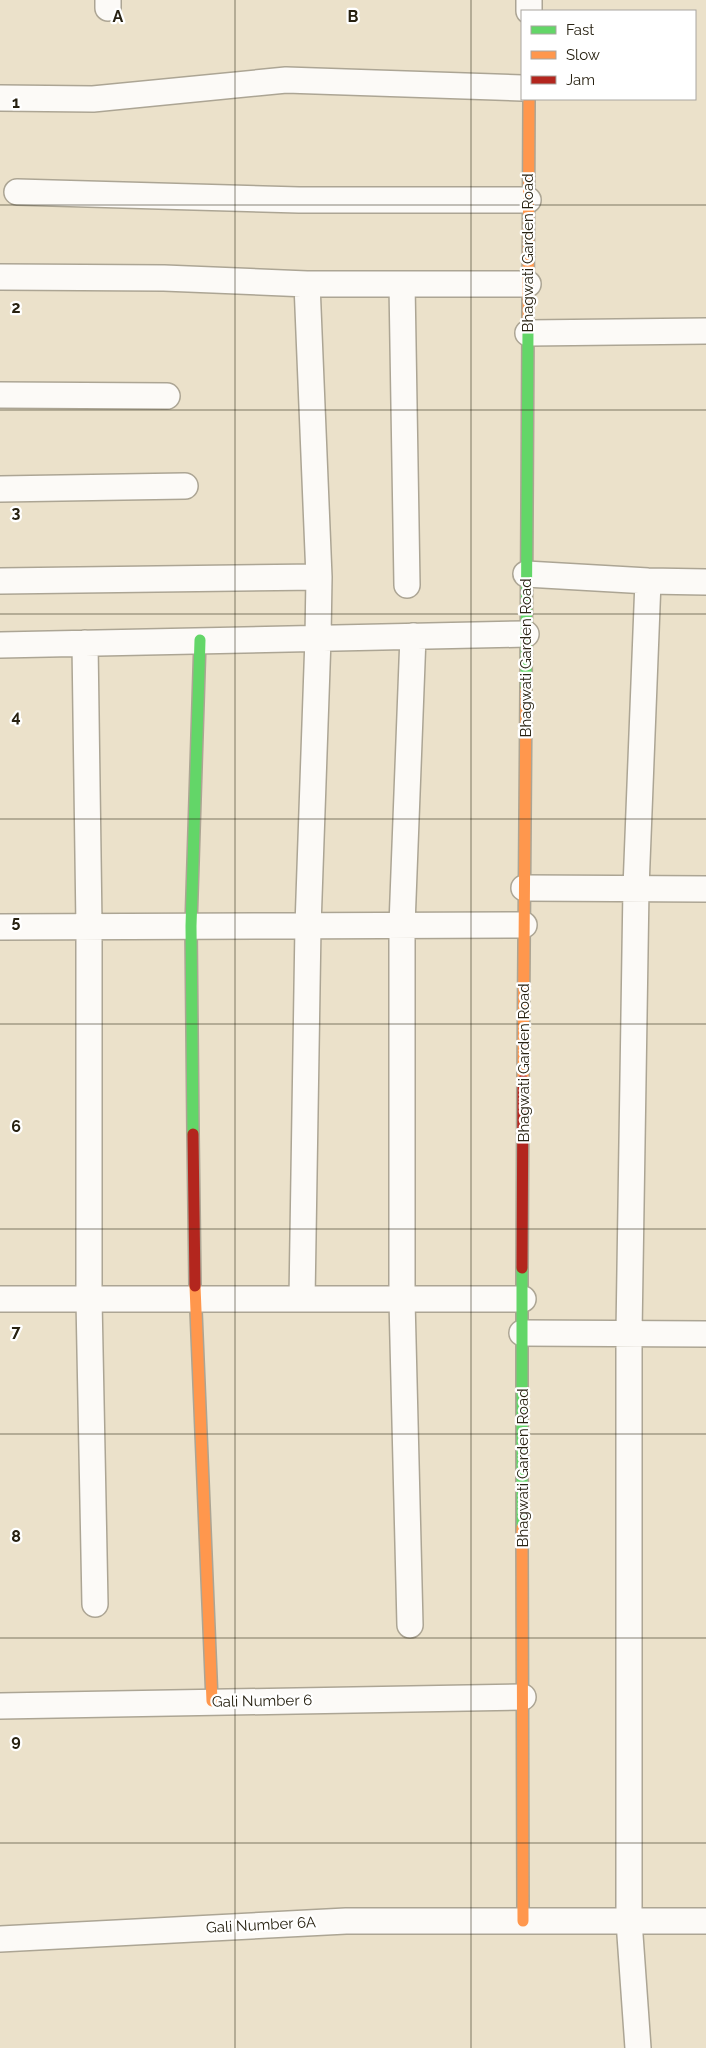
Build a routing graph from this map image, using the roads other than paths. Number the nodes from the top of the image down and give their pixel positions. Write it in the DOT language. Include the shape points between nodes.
graph roads {
  1 [pos="521,88"];
  2 [pos="0,98"];
  3 [pos="529,100"];
  4 [pos="17,192"];
  5 [pos="528,200"];
  6 [pos="0,278"];
  7 [pos="307,284"];
  8 [pos="402,284"];
  9 [pos="528,284"];
  10 [pos="706,331"];
  11 [pos="528,333"];
  12 [pos="0,395"];
  13 [pos="167,396"];
  14 [pos="185,486"];
  15 [pos="0,489"];
  16 [pos="526,574"];
  17 [pos="319,577"];
  18 [pos="0,581"];
  19 [pos="648,582"];
  20 [pos="706,582"];
  21 [pos="407,585"];
  22 [pos="526,634"];
  23 [pos="413,636"];
  24 [pos="318,638"];
  25 [pos="200,640"];
  26 [pos="85,643"];
  27 [pos="0,645"];
  28 [pos="524,888"];
  29 [pos="636,888"];
  30 [pos="706,889"];
  31 [pos="402,925"];
  32 [pos="524,925"];
  33 [pos="89,926"];
  34 [pos="192,926"];
  35 [pos="308,926"];
  36 [pos="0,927"];
  37 [pos="195,1298"];
  38 [pos="302,1299"];
  39 [pos="522,1299"];
  40 [pos="0,1300"];
  41 [pos="88,1300"];
  42 [pos="402,1300"];
  43 [pos="522,1333"];
  44 [pos="629,1333"];
  45 [pos="706,1334"];
  46 [pos="95,1604"];
  47 [pos="410,1625"];
  48 [pos="523,1697"];
  49 [pos="212,1701"];
  50 [pos="0,1706"];
  51 [pos="523,1921"];
  52 [pos="629,1921"];
  53 [pos="706,1921"];
  54 [pos="0,1939"];
  55 [pos="638,2048"];
  1 -- 2 [label="street" via="286,80 93,99"];
  3 -- 5 [label="street, Bhagwati Garden Road"];
  4 -- 5 [label="street" via="299,200"];
  5 -- 9 [label="street, Bhagwati Garden Road"];
  6 -- 7 [label="street" via="164,278"];
  7 -- 8 [label="street"];
  7 -- 17 [label="street"];
  8 -- 9 [label="street"];
  8 -- 21 [label="street"];
  9 -- 11 [label="street, Bhagwati Garden Road"];
  10 -- 11 [label="street"];
  11 -- 16 [label="street, Bhagwati Garden Road"];
  12 -- 13 [label="street"];
  14 -- 15 [label="street"];
  16 -- 19 [label="street"];
  16 -- 22 [label="street, Bhagwati Garden Road"];
  17 -- 18 [label="street"];
  17 -- 24 [label="street"];
  19 -- 20 [label="street"];
  19 -- 29 [label="street"];
  22 -- 23 [label="street"];
  22 -- 28 [label="street, Bhagwati Garden Road"];
  23 -- 24 [label="street"];
  23 -- 31 [label="street"];
  24 -- 25 [label="street"];
  24 -- 35 [label="street"];
  25 -- 26 [label="street"];
  25 -- 34 [label="street"];
  26 -- 27 [label="street"];
  26 -- 33 [label="street"];
  28 -- 29 [label="street"];
  28 -- 32 [label="street, Bhagwati Garden Road"];
  29 -- 30 [label="street"];
  29 -- 44 [label="street"];
  31 -- 32 [label="street"];
  31 -- 35 [label="street"];
  31 -- 42 [label="street"];
  32 -- 39 [label="street, Bhagwati Garden Road"];
  33 -- 34 [label="street"];
  33 -- 36 [label="street"];
  33 -- 41 [label="street"];
  34 -- 35 [label="street"];
  34 -- 37 [label="street"];
  35 -- 38 [label="street"];
  37 -- 38 [label="street"];
  37 -- 41 [label="street"];
  37 -- 49 [label="street"];
  38 -- 42 [label="street"];
  39 -- 42 [label="street"];
  39 -- 43 [label="street, Bhagwati Garden Road"];
  40 -- 41 [label="street"];
  41 -- 46 [label="street"];
  42 -- 47 [label="street"];
  43 -- 44 [label="street"];
  43 -- 48 [label="street, Bhagwati Garden Road"];
  44 -- 45 [label="street"];
  44 -- 52 [label="street"];
  48 -- 49 [label="street, Gali Number 6"];
  48 -- 51 [label="street, Bhagwati Garden Road"];
  49 -- 50 [label="street, Gali Number 6"];
  51 -- 52 [label="street"];
  51 -- 54 [label="street, Gali Number 6A" via="346,1921"];
  52 -- 53 [label="street"];
  52 -- 55 [label="street"];
}
